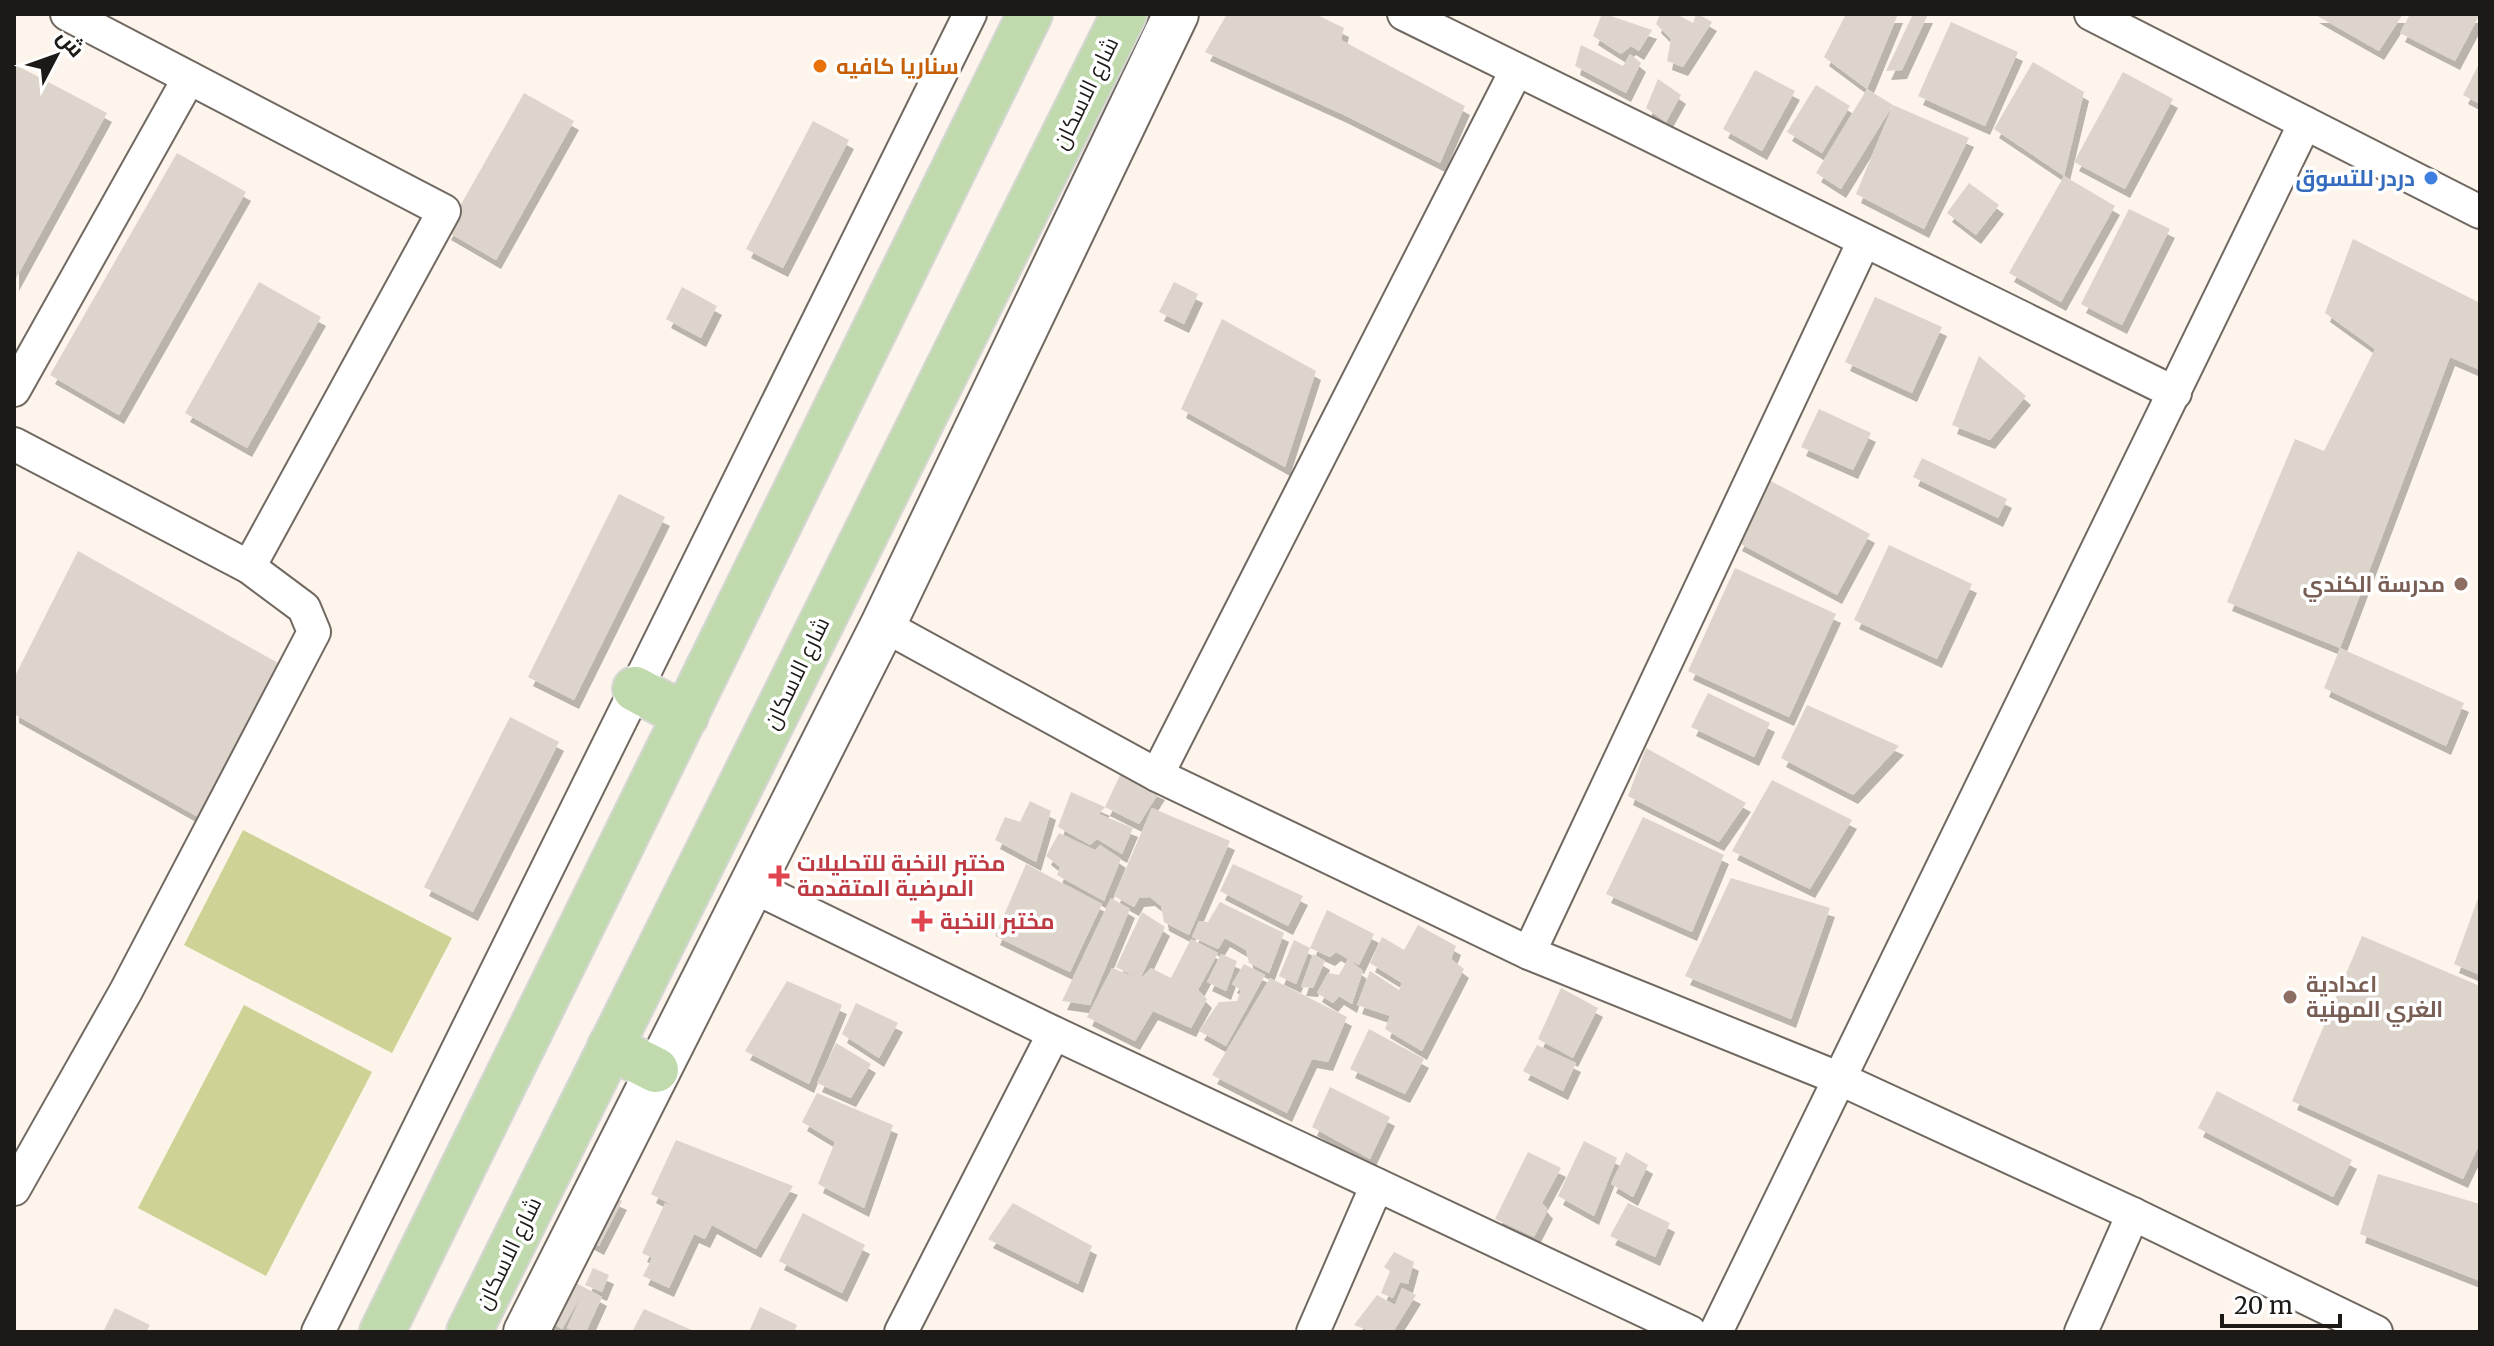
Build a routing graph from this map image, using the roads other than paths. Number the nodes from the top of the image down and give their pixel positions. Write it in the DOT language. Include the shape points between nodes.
graph roads {
  1 [pos="67,14"];
  2 [pos="970,14"];
  3 [pos="1030,14"];
  4 [pos="1124,14"];
  5 [pos="1176,14"];
  6 [pos="1404,14"];
  7 [pos="2091,14"];
  8 [pos="1516,71"];
  9 [pos="189,78"];
  10 [pos="2305,123"];
  11 [pos="2480,212"];
  12 [pos="1864,241"];
  13 [pos="14,390"];
  14 [pos="2175,393"];
  15 [pos="14,444"];
  16 [pos="249,567"];
  17 [pos="883,625"];
  18 [pos="635,689"];
  19 [pos="686,716"];
  20 [pos="1157,775"];
  21 [pos="752,886"];
  22 [pos="1529,953"];
  23 [pos="1054,1033"];
  24 [pos="610,1047"];
  25 [pos="656,1070"];
  26 [pos="1838,1078"];
  27 [pos="1377,1185"];
  28 [pos="14,1189"];
  29 [pos="2133,1214"];
  30 [pos="318,1332"];
  31 [pos="382,1332"];
  32 [pos="469,1332"];
  33 [pos="526,1332"];
  34 [pos="901,1332"];
  35 [pos="1313,1332"];
  36 [pos="1690,1332"];
  37 [pos="1716,1332"];
  38 [pos="2081,1332"];
  39 [pos="2376,1332"];
  1 -- 9 [label="street"];
  2 -- 18 [label="street"];
  3 -- 19 [label="main road"];
  4 -- 24 [label="main road, شارع الاسكان"];
  5 -- 17 [label="street"];
  6 -- 8 [label="street"];
  7 -- 10 [label="street"];
  8 -- 12 [label="street"];
  8 -- 20 [label="street"];
  9 -- 13 [label="street"];
  9 -- 16 [label="street" via="444,211"];
  10 -- 11 [label="street"];
  10 -- 14 [label="street"];
  12 -- 14 [label="street"];
  12 -- 22 [label="street"];
  14 -- 26 [label="street"];
  15 -- 16 [label="street"];
  16 -- 28 [label="street" via="304,608 314,632 126,991"];
  17 -- 20 [label="street"];
  17 -- 21 [label="street"];
  18 -- 19 [label="main road"];
  18 -- 30 [label="street"];
  19 -- 31 [label="main road"];
  20 -- 22 [label="street"];
  21 -- 23 [label="street"];
  21 -- 25 [label="street"];
  22 -- 26 [label="street"];
  23 -- 27 [label="street"];
  23 -- 34 [label="street"];
  24 -- 25 [label="main road"];
  24 -- 32 [label="main road, شارع الاسكان"];
  25 -- 33 [label="street"];
  26 -- 29 [label="street"];
  26 -- 37 [label="street"];
  27 -- 35 [label="street"];
  27 -- 36 [label="street"];
  29 -- 38 [label="street"];
  29 -- 39 [label="street"];
}
